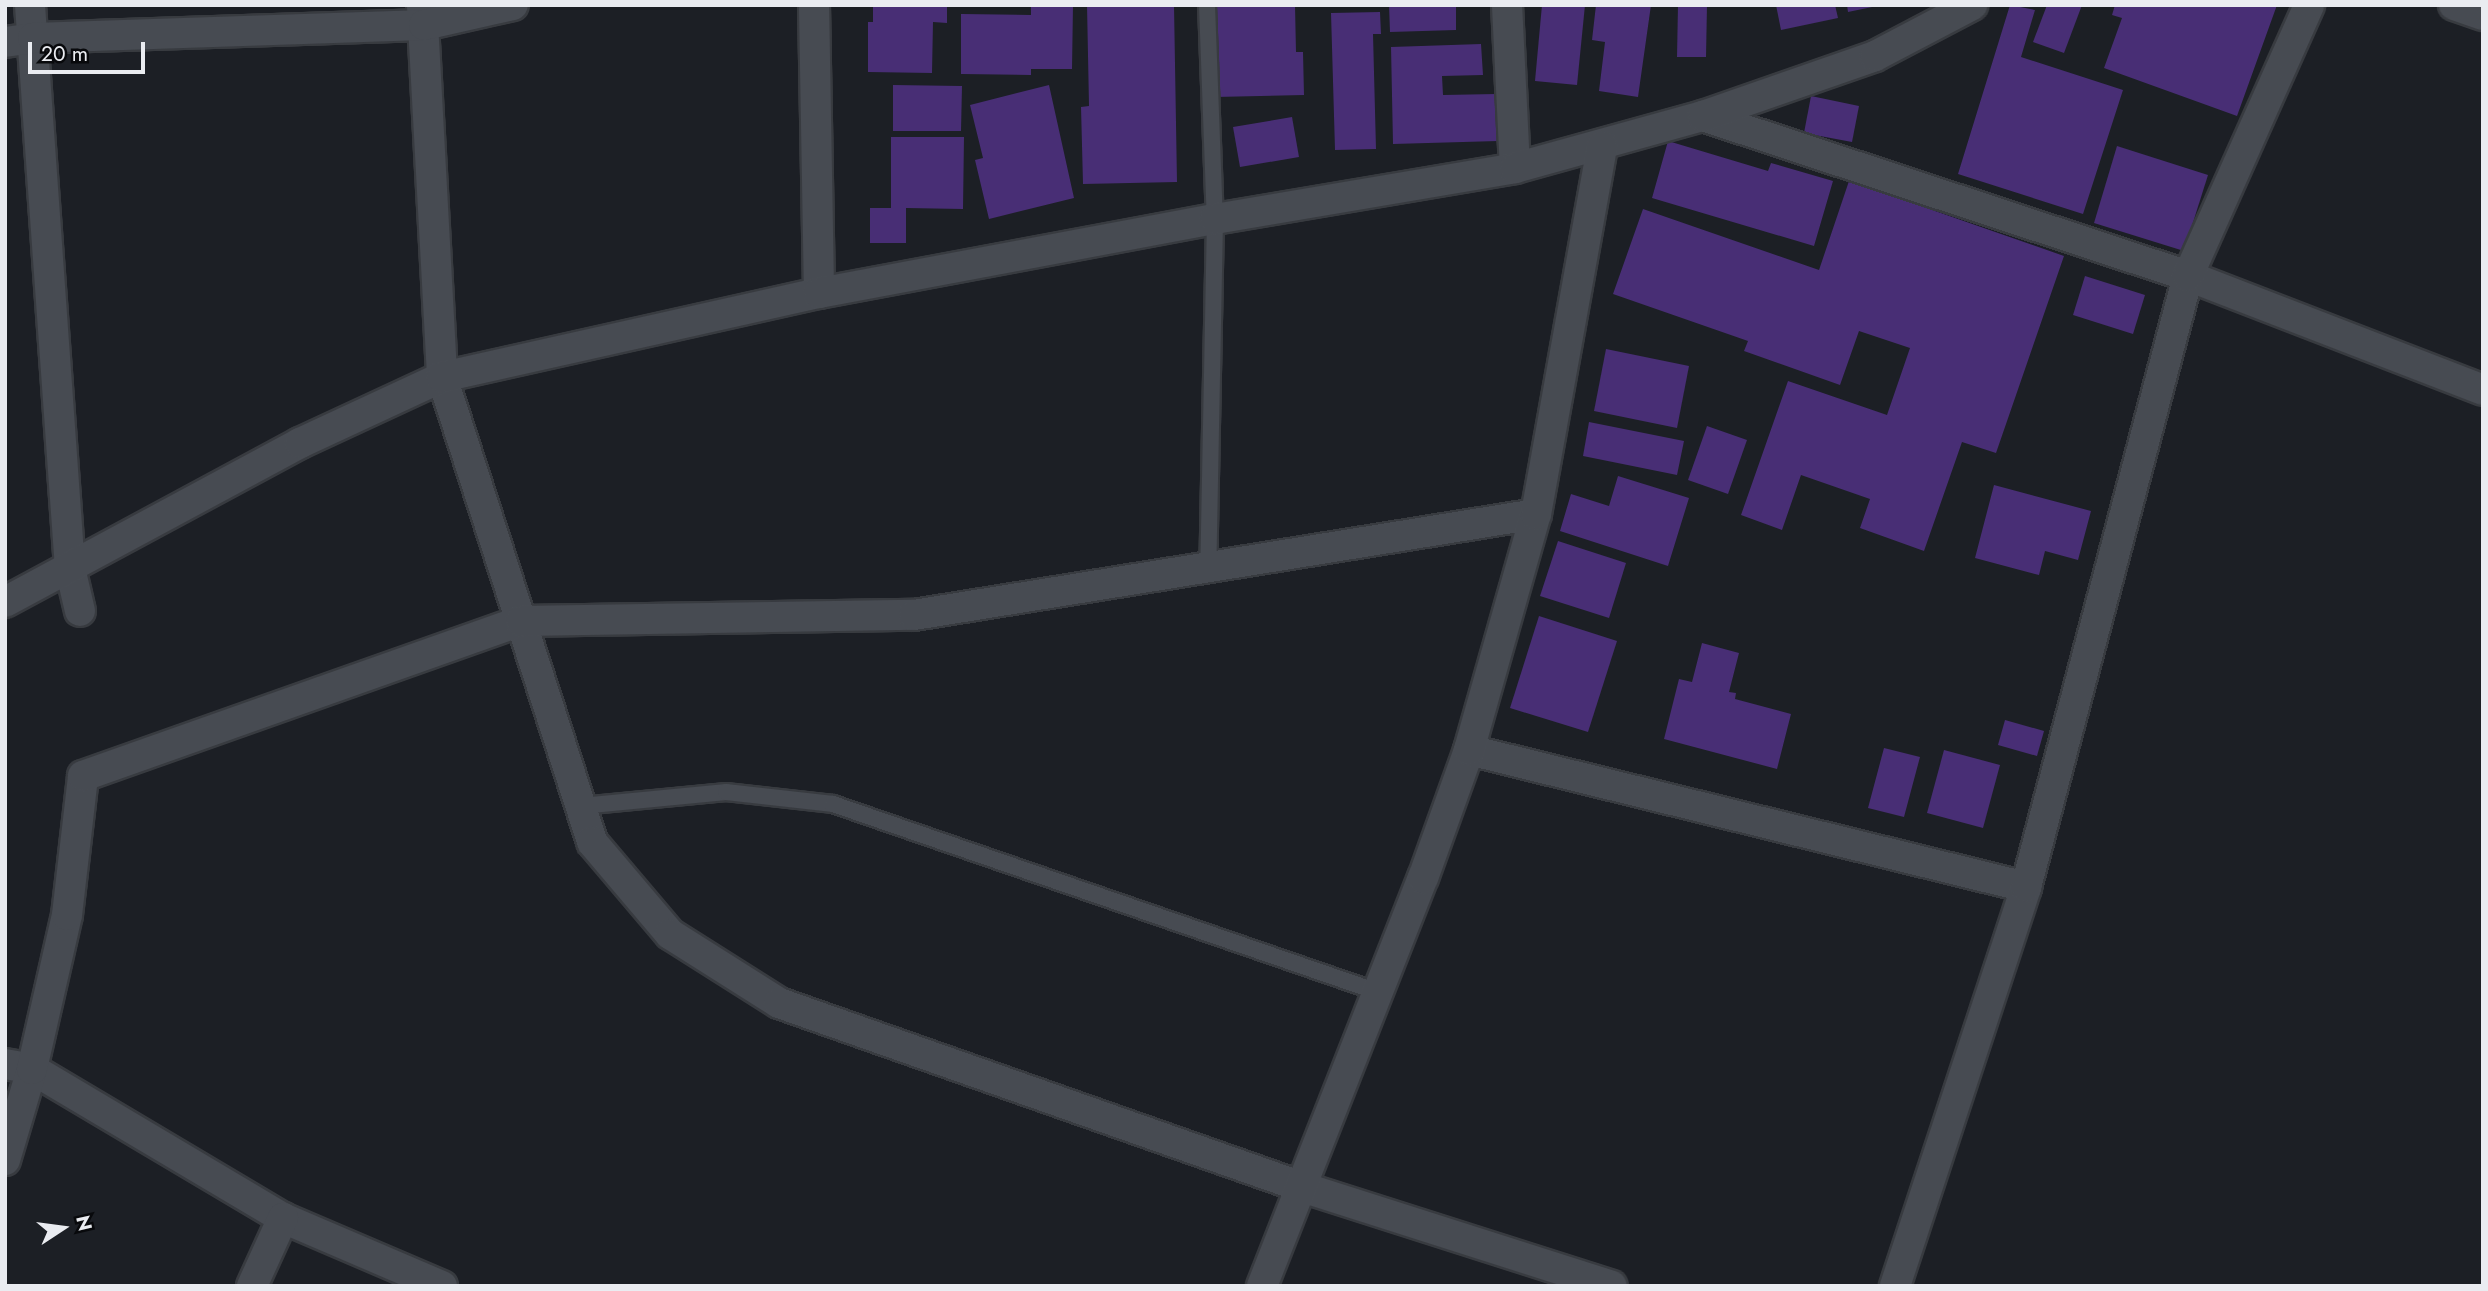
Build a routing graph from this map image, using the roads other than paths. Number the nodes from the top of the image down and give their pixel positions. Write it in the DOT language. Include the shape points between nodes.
graph roads {
  1 [pos="30,5"];
  2 [pos="513,5"];
  3 [pos="814,5"];
  4 [pos="1207,5"];
  5 [pos="1507,5"];
  6 [pos="1972,5"];
  7 [pos="2309,5"];
  8 [pos="2454,5"];
  9 [pos="423,15"];
  10 [pos="2483,15"];
  11 [pos="19,40"];
  12 [pos="1703,116"];
  13 [pos="1602,146"];
  14 [pos="1515,168"];
  15 [pos="1214,219"];
  16 [pos="2189,276"];
  17 [pos="818,293"];
  18 [pos="442,377"];
  19 [pos="2483,390"];
  20 [pos="1536,514"];
  21 [pos="70,568"];
  22 [pos="1208,568"];
  23 [pos="5,602"];
  24 [pos="80,611"];
  25 [pos="521,621"];
  26 [pos="1469,750"];
  27 [pos="581,806"];
  28 [pos="2026,887"];
  29 [pos="1378,992"];
  30 [pos="18,1067"];
  31 [pos="5,1160"];
  32 [pos="1301,1187"];
  33 [pos="283,1218"];
  34 [pos="252,1286"];
  35 [pos="442,1286"];
  36 [pos="1262,1286"];
  37 [pos="1612,1286"];
  38 [pos="1895,1286"];
  1 -- 11 [label="street"];
  2 -- 9 [label="street"];
  3 -- 17 [label="street"];
  4 -- 15 [label="lane"];
  5 -- 14 [label="street"];
  6 -- 12 [label="street" via="1875,56"];
  7 -- 16 [label="street"];
  8 -- 10 [label="street"];
  9 -- 11 [label="street"];
  9 -- 18 [label="street"];
  11 -- 21 [label="street"];
  12 -- 13 [label="street"];
  12 -- 16 [label="street"];
  13 -- 14 [label="street"];
  13 -- 20 [label="street"];
  14 -- 15 [label="street"];
  15 -- 17 [label="street"];
  15 -- 22 [label="lane"];
  16 -- 19 [label="street"];
  16 -- 28 [label="street"];
  17 -- 18 [label="street"];
  18 -- 21 [label="street" via="300,443"];
  18 -- 25 [label="street"];
  20 -- 22 [label="street"];
  20 -- 26 [label="street"];
  21 -- 23 [label="street"];
  21 -- 24 [label="street"];
  22 -- 25 [label="street" via="914,615"];
  25 -- 27 [label="street"];
  25 -- 30 [label="street" via="83,776 67,915"];
  26 -- 28 [label="street"];
  26 -- 29 [label="street"];
  27 -- 29 [label="lane" via="726,792 833,804"];
  27 -- 32 [label="street" via="592,842 670,934 779,1003"];
  28 -- 38 [label="street"];
  29 -- 32 [label="street"];
  30 -- 31 [label="street"];
  30 -- 33 [label="street"];
  32 -- 36 [label="street"];
  32 -- 37 [label="street"];
  33 -- 34 [label="street"];
  33 -- 35 [label="street"];
}
